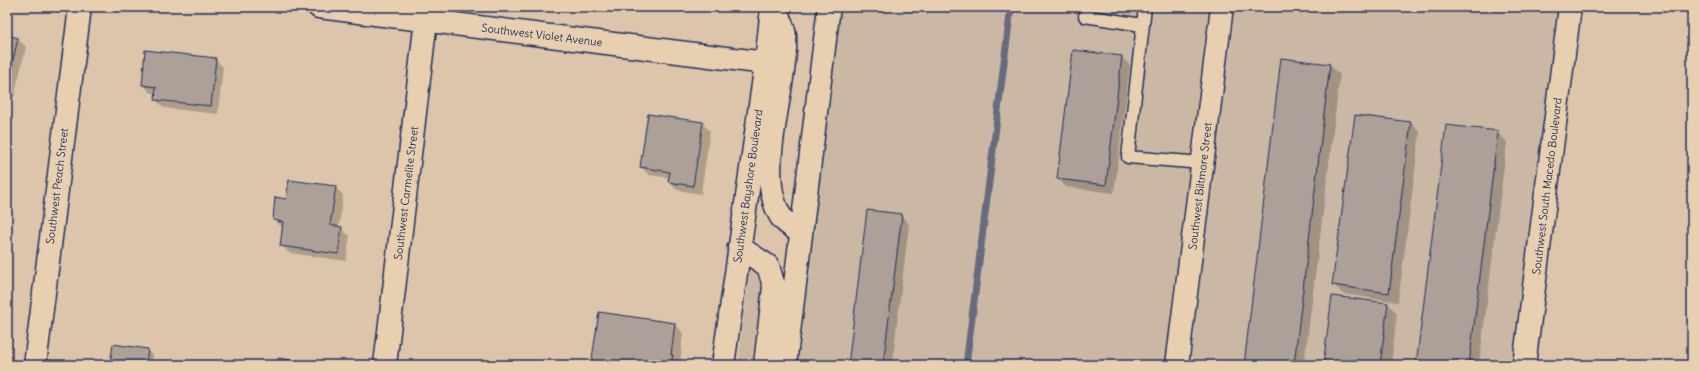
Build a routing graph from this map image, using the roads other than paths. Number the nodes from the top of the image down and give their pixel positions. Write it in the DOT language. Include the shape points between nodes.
graph roads {
  1 [pos="80,7"];
  2 [pos="319,7"];
  3 [pos="773,7"];
  4 [pos="829,7"];
  5 [pos="1144,7"];
  6 [pos="1222,7"];
  7 [pos="1570,7"];
  8 [pos="1085,16"];
  9 [pos="426,20"];
  10 [pos="1142,25"];
  11 [pos="766,63"];
  12 [pos="1202,164"];
  13 [pos="800,232"];
  14 [pos="739,247"];
  15 [pos="35,365"];
  16 [pos="385,365"];
  17 [pos="723,365"];
  18 [pos="765,365"];
  19 [pos="785,365"];
  20 [pos="1177,365"];
  21 [pos="1524,365"];
  1 -- 15 [label="street, Southwest Peach Street"];
  2 -- 9 [label="street, Southwest Violet Avenue"];
  3 -- 11 [label="street, Southwest Bayshore Boulevard"];
  3 -- 13 [label="street" via="785,34 785,49 769,184 781,217"];
  4 -- 13 [label="street"];
  5 -- 10 [label="lane"];
  6 -- 12 [label="street, Southwest Biltmore Street"];
  7 -- 21 [label="street, Southwest South Macedo Boulevard"];
  8 -- 10 [label="lane"];
  9 -- 11 [label="street, Southwest Violet Avenue"];
  9 -- 16 [label="street, Southwest Carmelite Street"];
  10 -- 12 [label="lane" via="1128,157"];
  11 -- 14 [label="street, Southwest Bayshore Boulevard"];
  12 -- 20 [label="street, Southwest Biltmore Street"];
  13 -- 19 [label="street"];
  14 -- 17 [label="street, Southwest Bayshore Boulevard"];
  14 -- 18 [label="street" via="768,266 774,286"];
}
